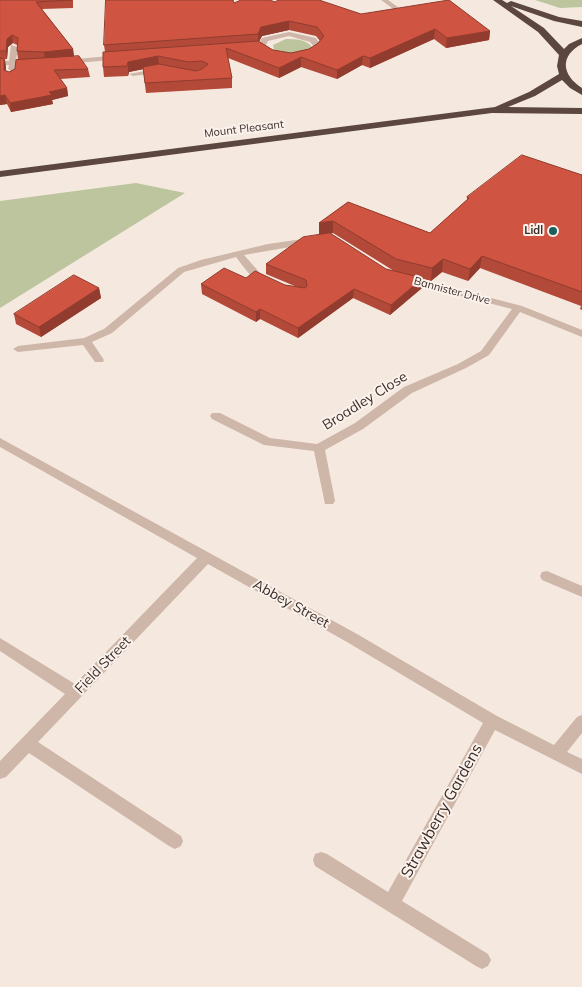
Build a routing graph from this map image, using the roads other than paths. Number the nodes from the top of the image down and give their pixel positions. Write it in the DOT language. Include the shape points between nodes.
graph roads {
  1 [pos="384,0"];
  2 [pos="497,0"];
  3 [pos="502,0"];
  4 [pos="417,10"];
  5 [pos="582,24"];
  6 [pos="582,41"];
  7 [pos="14,46"];
  8 [pos="261,47"];
  9 [pos="251,48"];
  10 [pos="563,54"];
  11 [pos="132,56"];
  12 [pos="0,63"];
  13 [pos="12,63"];
  14 [pos="55,63"];
  15 [pos="37,64"];
  16 [pos="162,68"];
  17 [pos="133,74"];
  18 [pos="563,75"];
  19 [pos="10,77"];
  20 [pos="582,92"];
  21 [pos="492,110"];
  22 [pos="582,111"];
  23 [pos="0,174"];
  24 [pos="323,239"];
  25 [pos="238,254"];
  26 [pos="399,277"];
  27 [pos="278,286"];
  28 [pos="518,308"];
  29 [pos="582,334"];
  30 [pos="86,341"];
  31 [pos="18,349"];
  32 [pos="99,360"];
  33 [pos="216,416"];
  34 [pos="0,442"];
  35 [pos="319,448"];
  36 [pos="329,501"];
  37 [pos="206,556"];
  38 [pos="547,576"];
  39 [pos="582,592"];
  40 [pos="0,644"];
  41 [pos="76,693"];
  42 [pos="492,721"];
  43 [pos="582,722"];
  44 [pos="28,744"];
  45 [pos="557,753"];
  46 [pos="582,767"];
  47 [pos="0,772"];
  48 [pos="175,841"];
  49 [pos="321,860"];
  50 [pos="392,902"];
  51 [pos="482,960"];
  1 -- 4 [label="street" via="401,12"];
  2 -- 10 [label="highway" via="541,30"];
  3 -- 5 [label="highway"];
  6 -- 10 [label="highway"];
  7 -- 13 [label="street"];
  8 -- 8 [label="street" via="265,40 289,34 313,40 318,47 303,57 285,58 268,54"];
  8 -- 9 [label="street"];
  10 -- 18 [label="highway" via="560,64"];
  11 -- 14 [label="street"];
  12 -- 13 [label="street"];
  13 -- 15 [label="street"];
  13 -- 19 [label="street"];
  16 -- 17 [label="street"];
  18 -- 20 [label="highway"];
  18 -- 21 [label="highway" via="532,94"];
  21 -- 22 [label="highway"];
  21 -- 23 [label="highway, Mount Pleasant"];
  24 -- 25 [label="street"];
  25 -- 27 [label="street" via="256,275"];
  25 -- 30 [label="street" via="180,270 108,332"];
  26 -- 28 [label="street, Bannister Drive"];
  28 -- 29 [label="street, Bannister Drive"];
  28 -- 35 [label="street, Broadley Close" via="485,353 408,390 359,426"];
  30 -- 31 [label="street"];
  30 -- 32 [label="street"];
  33 -- 35 [label="street, Broadley Close" via="268,442"];
  34 -- 37 [label="street, Abbey Street"];
  35 -- 36 [label="street, Broadley Close"];
  37 -- 41 [label="street, Field Street"];
  37 -- 42 [label="street, Abbey Street"];
  38 -- 39 [label="street"];
  40 -- 41 [label="street"];
  41 -- 44 [label="street, Field Street"];
  42 -- 45 [label="street, Abbey Street"];
  42 -- 50 [label="street, Strawberry Gardens"];
  43 -- 45 [label="street"];
  44 -- 47 [label="street, Field Street"];
  44 -- 48 [label="street"];
  45 -- 46 [label="street, Abbey Street"];
  49 -- 50 [label="street"];
  50 -- 51 [label="street"];
}
